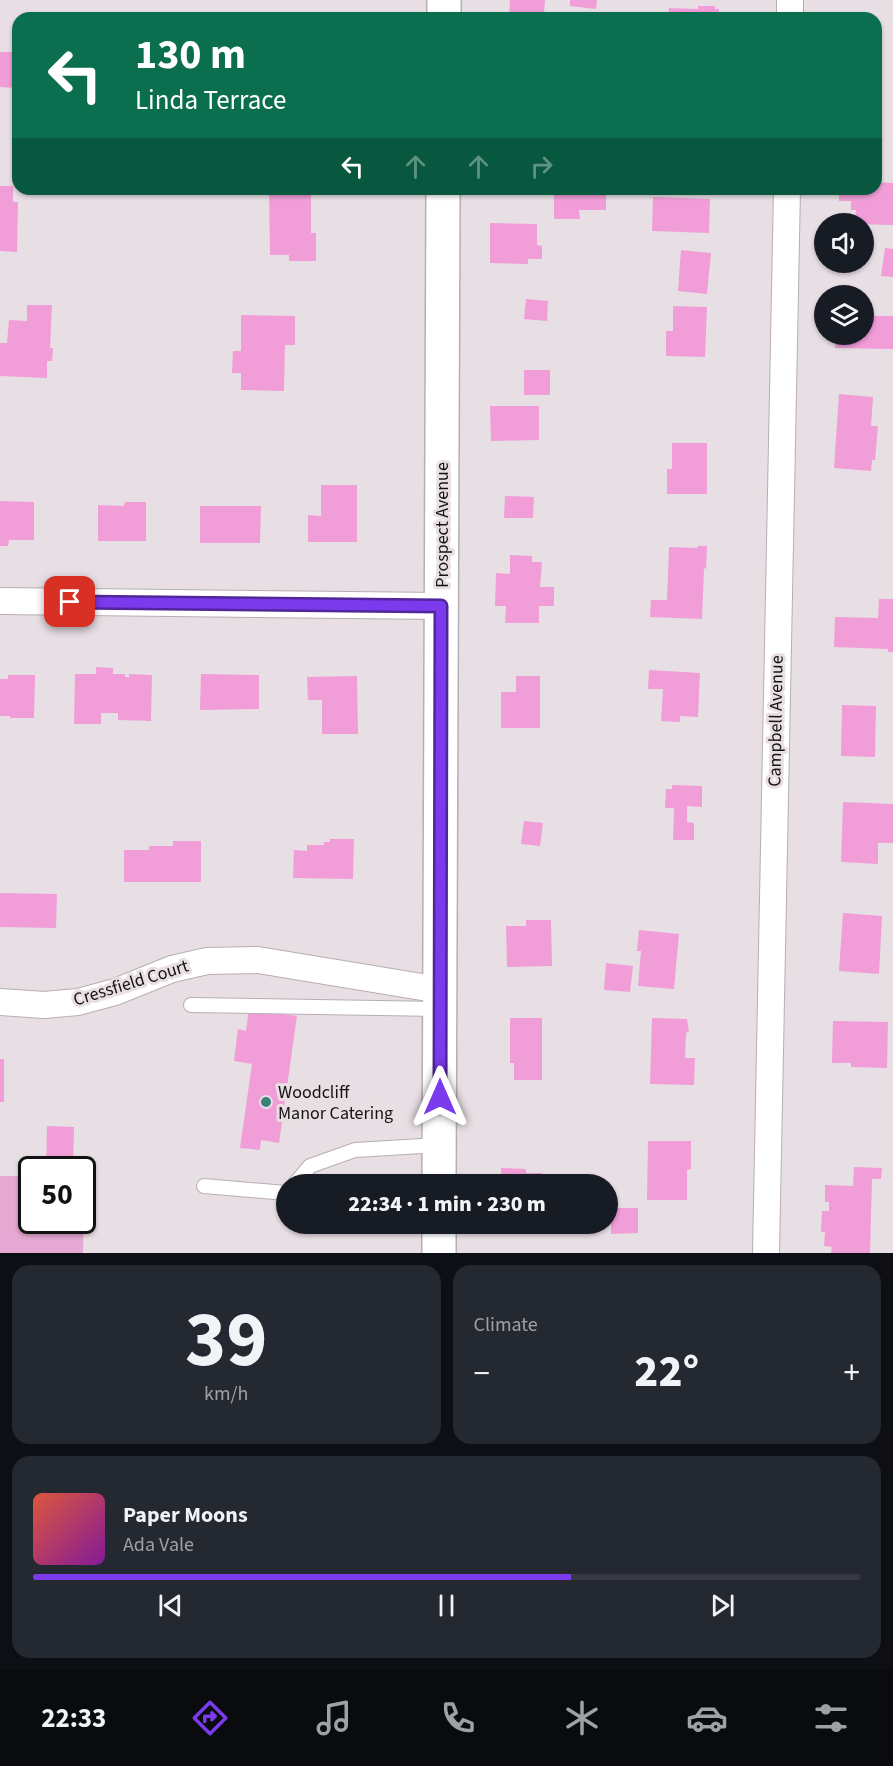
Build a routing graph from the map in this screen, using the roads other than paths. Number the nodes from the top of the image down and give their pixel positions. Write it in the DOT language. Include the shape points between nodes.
graph roads {
  1 [pos="443,195"];
  2 [pos="787,195"];
  3 [pos="0,602"];
  4 [pos="441,606"];
  5 [pos="440,1000"];
  6 [pos="0,1002"];
  7 [pos="191,1005"];
  8 [pos="440,1145"];
  9 [pos="303,1174"];
  10 [pos="439,1174"];
  11 [pos="204,1186"];
  12 [pos="276,1192"];
  13 [pos="439,1234"];
  14 [pos="439,1253"];
  15 [pos="766,1253"];
  1 -- 4 [label="main road, Prospect Avenue"];
  2 -- 15 [label="street, Campbell Avenue"];
  3 -- 4 [label="street"];
  4 -- 5 [label="main road, Prospect Avenue"];
  5 -- 6 [label="street, Cressfield Court" via="258,960 207,961 180,967 115,993 78,1002"];
  5 -- 7 [label="lane"];
  5 -- 8 [label="main road, Prospect Avenue"];
  8 -- 9 [label="lane" via="355,1150 310,1166"];
  8 -- 10 [label="main road, Prospect Avenue"];
  11 -- 12 [label="lane"];
  13 -- 14 [label="main road"];
}
